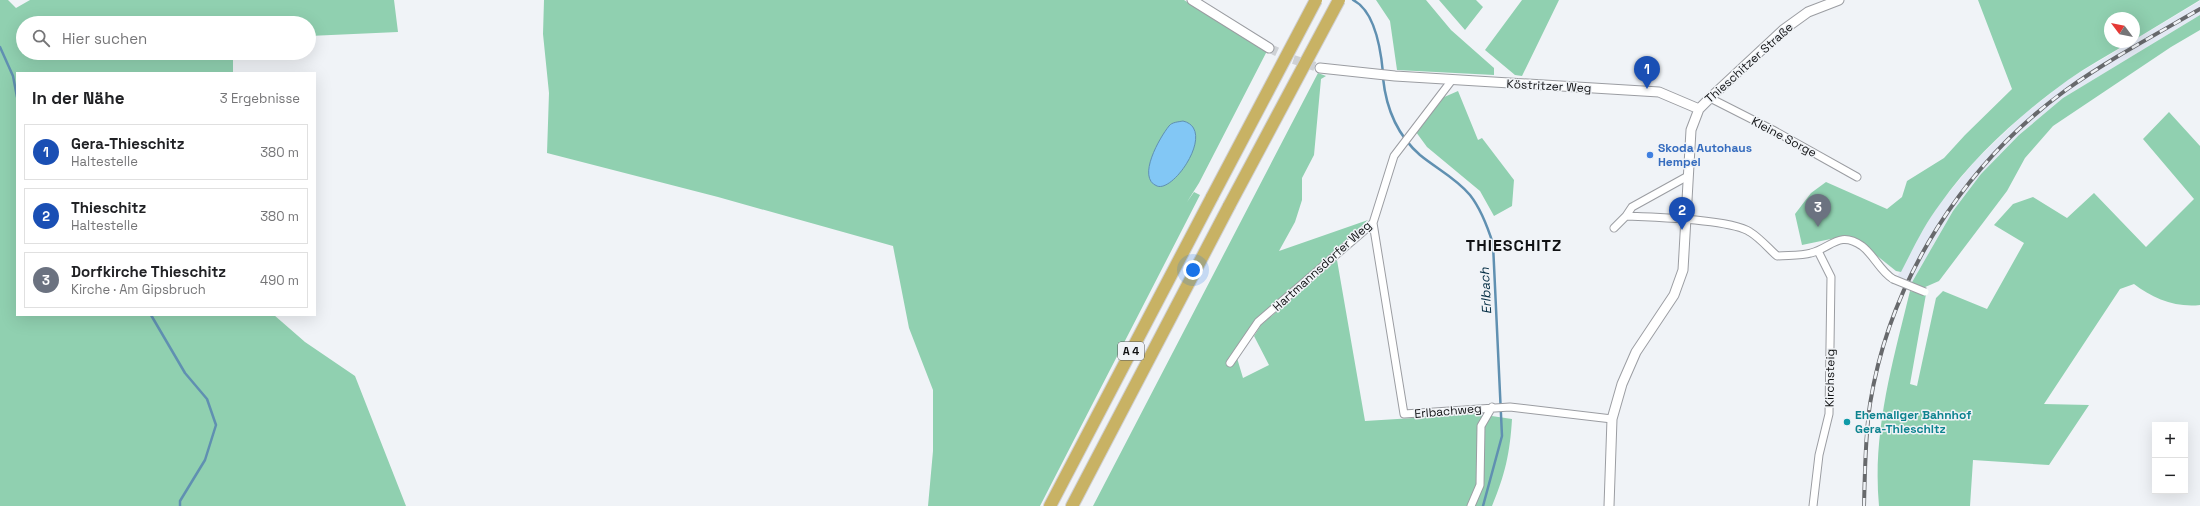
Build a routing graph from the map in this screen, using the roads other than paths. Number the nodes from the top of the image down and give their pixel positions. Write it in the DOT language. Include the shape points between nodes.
graph roads {
  1 [pos="1192,0"];
  2 [pos="1316,0"];
  3 [pos="1339,0"];
  4 [pos="1839,0"];
  5 [pos="1269,48"];
  6 [pos="1320,68"];
  7 [pos="1452,80"];
  8 [pos="1710,98"];
  9 [pos="1699,109"];
  10 [pos="1688,176"];
  11 [pos="1857,177"];
  12 [pos="1626,216"];
  13 [pos="1684,219"];
  14 [pos="1373,223"];
  15 [pos="1614,228"];
  16 [pos="1818,252"];
  17 [pos="1925,292"];
  18 [pos="1230,363"];
  19 [pos="1495,407"];
  20 [pos="1612,419"];
  21 [pos="1050,506"];
  22 [pos="1072,506"];
  23 [pos="1471,506"];
  24 [pos="1609,506"];
  25 [pos="1813,506"];
  1 -- 5 [label="main road"];
  2 -- 21 [label="highway, A 4, bridge"];
  3 -- 22 [label="highway, A 4, bridge"];
  4 -- 8 [label="main road, Thieschitzer Straße" via="1808,12 1782,30"];
  6 -- 7 [label="main road, Köstritzer Weg"];
  7 -- 9 [label="main road, Köstritzer Weg" via="1659,92"];
  7 -- 14 [label="street, Hartmannsdorfer Weg" via="1394,156"];
  8 -- 9 [label="main road, Thieschitzer Straße"];
  8 -- 11 [label="street, Kleine Sorge"];
  9 -- 10 [label="main road, Thieschitzer Straße" via="1691,130"];
  10 -- 12 [label="street" via="1632,207"];
  10 -- 13 [label="main road, Thieschitzer Straße"];
  12 -- 13 [label="street"];
  12 -- 15 [label="street"];
  13 -- 16 [label="street" via="1749,231 1778,256"];
  13 -- 20 [label="main road, Thieschitzer Straße" via="1683,270 1674,295 1636,352 1622,384"];
  14 -- 18 [label="street, Hartmannsdorfer Weg" via="1258,322"];
  14 -- 19 [label="street, Erlbachweg" via="1404,414"];
  16 -- 17 [label="street, bridge" via="1836,240 1850,240 1862,246 1885,274"];
  16 -- 25 [label="street, Kirchsteig" via="1831,277 1829,414 1819,455"];
  19 -- 20 [label="street, Erlbachweg"];
  19 -- 23 [label="street" via="1481,426 1480,485"];
  20 -- 24 [label="main road, Thieschitzer Straße"];
}
